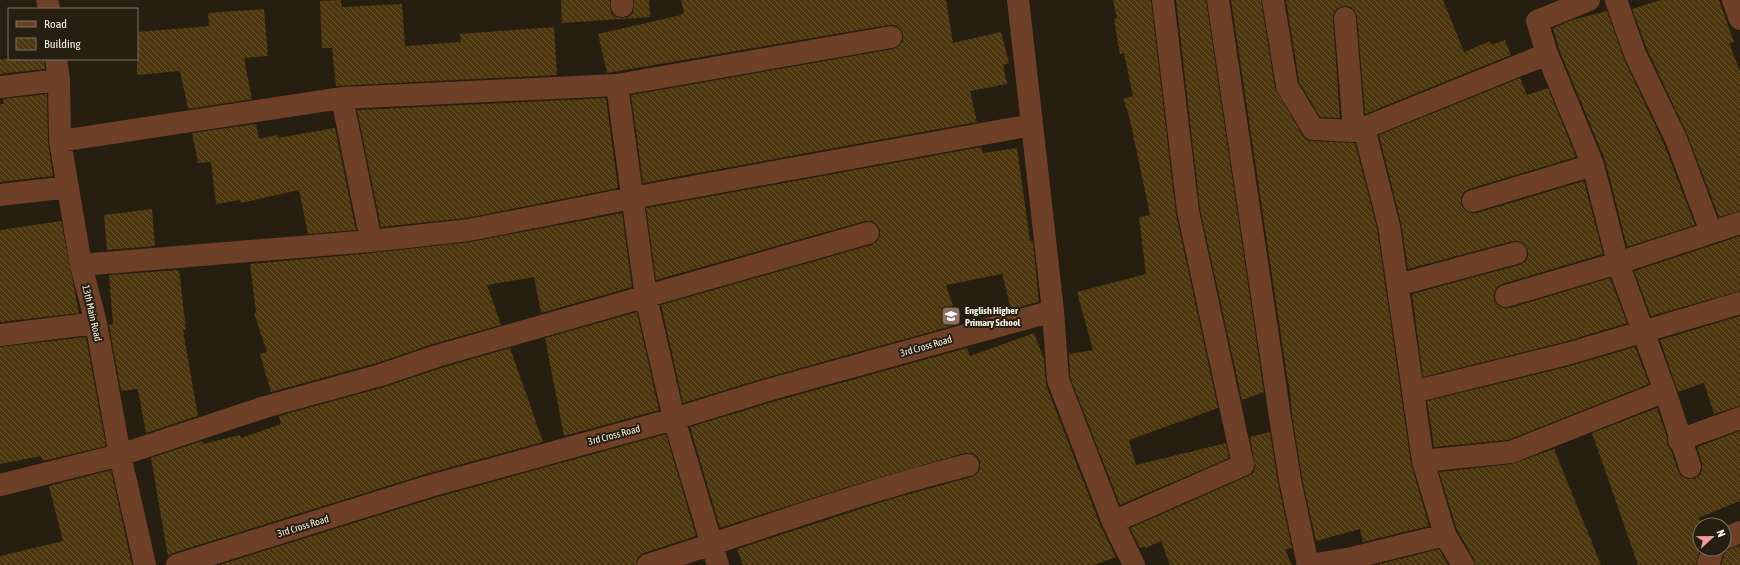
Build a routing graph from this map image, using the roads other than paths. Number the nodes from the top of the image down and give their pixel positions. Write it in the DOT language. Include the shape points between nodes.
graph roads {
  1 [pos="1018,0"];
  2 [pos="1163,0"];
  3 [pos="1218,0"];
  4 [pos="1273,0"];
  5 [pos="1589,0"];
  6 [pos="1616,0"];
  7 [pos="1733,0"];
  8 [pos="1345,18"];
  9 [pos="1740,19"];
  10 [pos="891,37"];
  11 [pos="1547,54"];
  12 [pos="56,60"];
  13 [pos="59,80"];
  14 [pos="617,85"];
  15 [pos="0,87"];
  16 [pos="342,98"];
  17 [pos="1032,125"];
  18 [pos="1359,130"];
  19 [pos="60,141"];
  20 [pos="1593,164"];
  21 [pos="68,187"];
  22 [pos="0,195"];
  23 [pos="632,198"];
  24 [pos="1473,201"];
  25 [pos="1740,223"];
  26 [pos="1711,232"];
  27 [pos="868,233"];
  28 [pos="371,241"];
  29 [pos="1516,253"];
  30 [pos="1618,263"];
  31 [pos="81,265"];
  32 [pos="1398,285"];
  33 [pos="1506,296"];
  34 [pos="646,297"];
  35 [pos="1740,303"];
  36 [pos="1053,311"];
  37 [pos="96,323"];
  38 [pos="1643,332"];
  39 [pos="0,336"];
  40 [pos="1664,391"];
  41 [pos="1412,392"];
  42 [pos="1740,418"];
  43 [pos="674,419"];
  44 [pos="1679,440"];
  45 [pos="120,455"];
  46 [pos="1423,461"];
  47 [pos="968,465"];
  48 [pos="1690,467"];
  49 [pos="0,485"];
  50 [pos="1114,522"];
  51 [pos="1445,535"];
  52 [pos="715,555"];
  53 [pos="1353,561"];
  54 [pos="145,565"];
  55 [pos="177,565"];
  56 [pos="648,565"];
  57 [pos="1134,565"];
  58 [pos="1308,565"];
  59 [pos="1463,565"];
  1 -- 17 [label="street"];
  2 -- 50 [label="street" via="1188,211 1243,465"];
  3 -- 58 [label="street" via="1281,424"];
  4 -- 18 [label="street" via="1287,86 1313,129"];
  5 -- 11 [label="street" via="1537,21"];
  6 -- 26 [label="street" via="1635,54 1676,139"];
  7 -- 9 [label="street"];
  8 -- 18 [label="street"];
  10 -- 14 [label="street"];
  11 -- 18 [label="street"];
  11 -- 20 [label="street"];
  12 -- 13 [label="street, 13th Main Road"];
  13 -- 15 [label="street"];
  13 -- 19 [label="street, 13th Main Road"];
  14 -- 16 [label="street"];
  14 -- 23 [label="street"];
  16 -- 19 [label="street"];
  16 -- 28 [label="street"];
  17 -- 23 [label="street"];
  17 -- 36 [label="street"];
  18 -- 32 [label="street" via="1389,226"];
  19 -- 21 [label="street, 13th Main Road"];
  20 -- 24 [label="street"];
  20 -- 30 [label="street"];
  21 -- 22 [label="street"];
  21 -- 31 [label="street, 13th Main Road"];
  23 -- 28 [label="street" via="469,230"];
  23 -- 34 [label="street"];
  25 -- 26 [label="street"];
  26 -- 30 [label="street"];
  27 -- 34 [label="street"];
  28 -- 31 [label="street"];
  29 -- 32 [label="street"];
  30 -- 33 [label="street"];
  30 -- 38 [label="street"];
  31 -- 37 [label="street, 13th Main Road"];
  32 -- 41 [label="street"];
  34 -- 43 [label="street"];
  34 -- 45 [label="street" via="437,356"];
  35 -- 38 [label="street"];
  36 -- 43 [label="street, 3rd Cross Road" via="768,390"];
  36 -- 50 [label="street" via="1058,380"];
  37 -- 39 [label="street"];
  37 -- 45 [label="street, 13th Main Road"];
  38 -- 40 [label="street"];
  38 -- 41 [label="street" via="1567,354"];
  40 -- 44 [label="street"];
  40 -- 46 [label="street" via="1511,452"];
  41 -- 46 [label="street"];
  42 -- 44 [label="street"];
  43 -- 52 [label="street"];
  43 -- 55 [label="street, 3rd Cross Road" via="430,486"];
  44 -- 48 [label="street"];
  45 -- 49 [label="street"];
  45 -- 54 [label="street, 13th Main Road"];
  46 -- 51 [label="street"];
  47 -- 52 [label="street" via="830,505"];
  50 -- 57 [label="street"];
  51 -- 53 [label="street"];
  51 -- 59 [label="street"];
  52 -- 56 [label="street"];
  53 -- 58 [label="street"];
}
